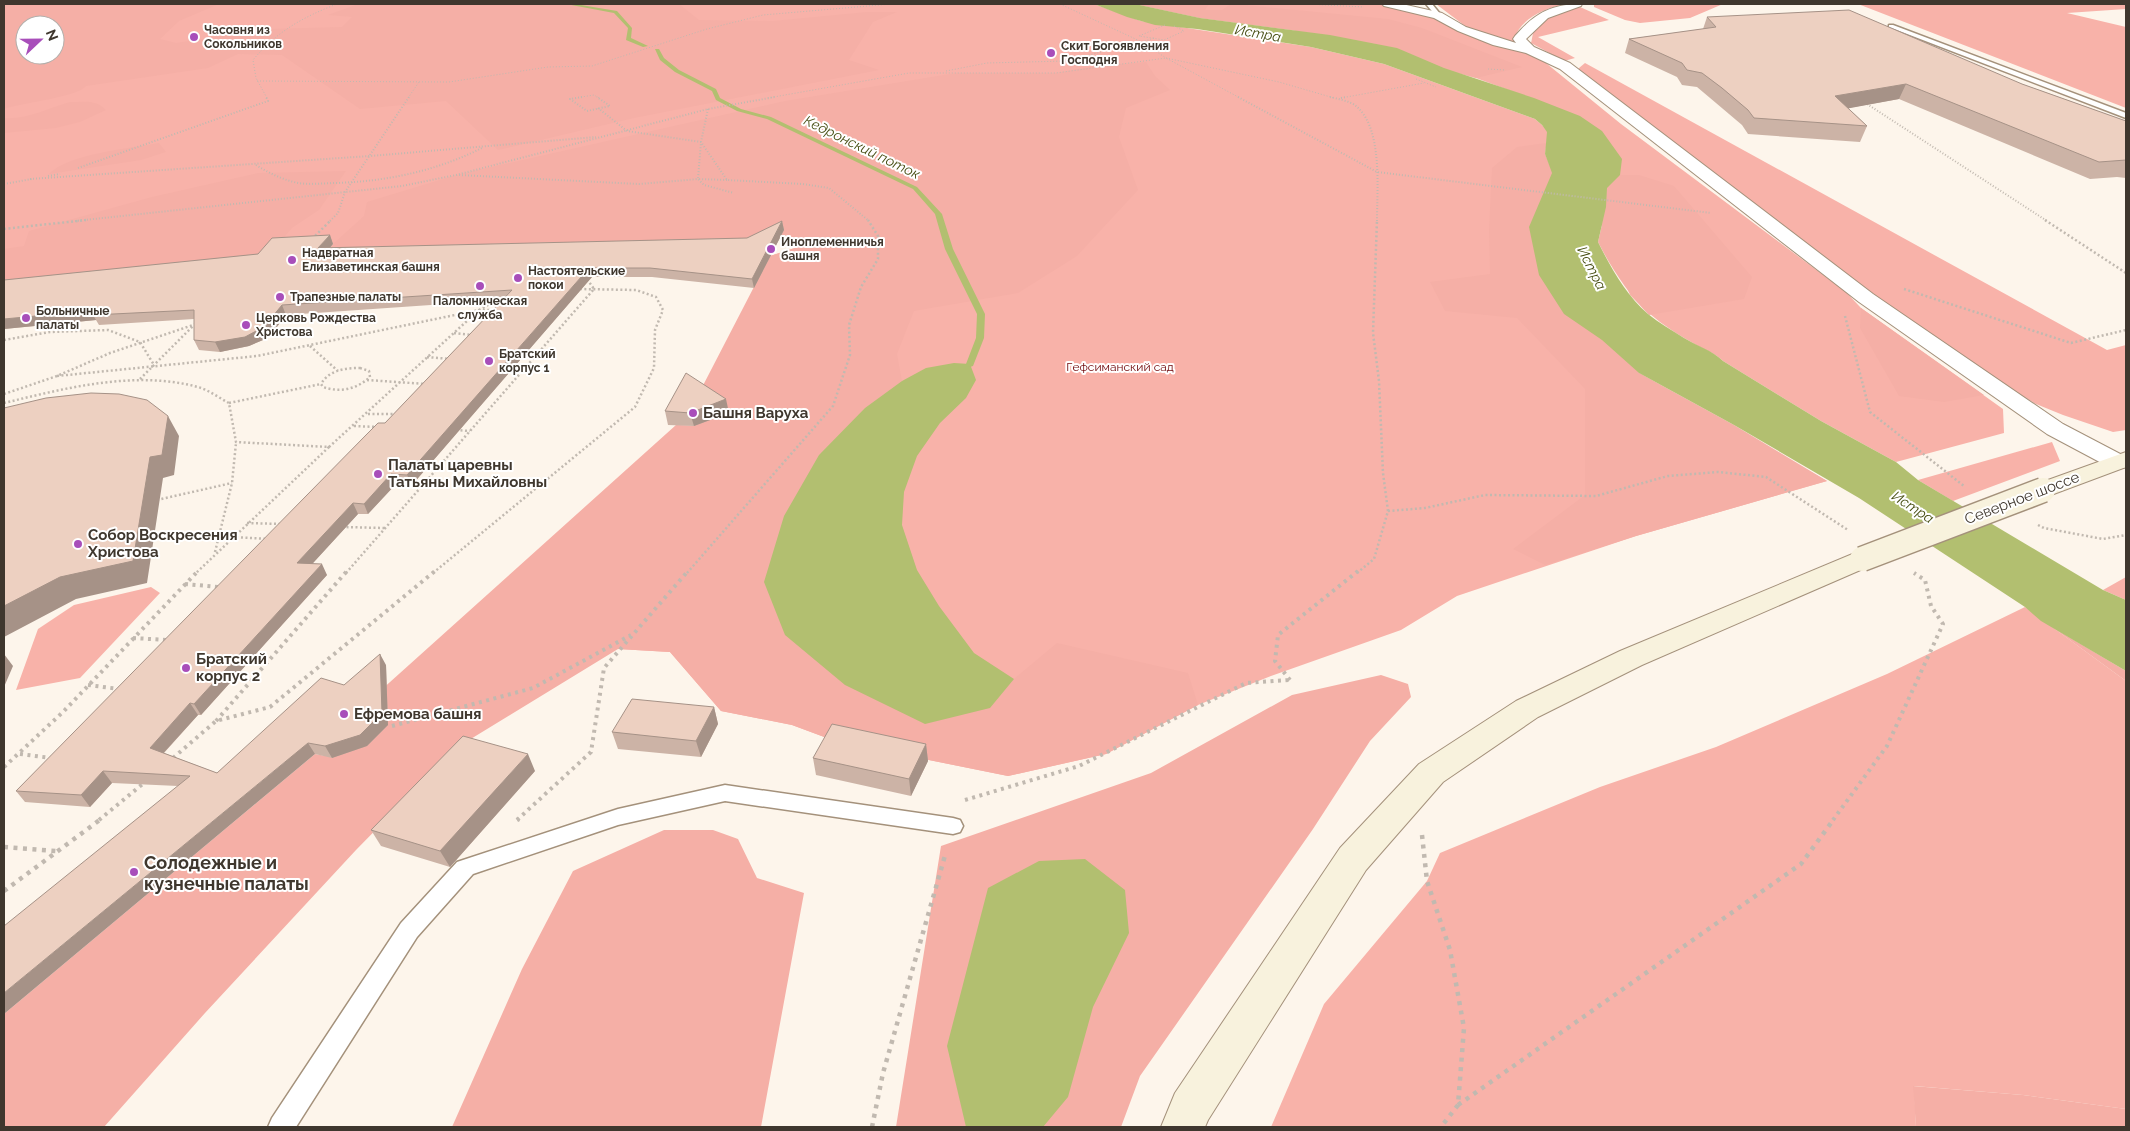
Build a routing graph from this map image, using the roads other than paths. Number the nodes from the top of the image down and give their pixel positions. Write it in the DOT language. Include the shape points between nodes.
graph roads {
  1 [pos="1429,4"];
  2 [pos="1578,4"];
  3 [pos="1390,5"];
  4 [pos="1438,15"];
  5 [pos="1891,26"];
  6 [pos="1530,50"];
  7 [pos="2126,116"];
  8 [pos="2122,460"];
  9 [pos="953,826"];
  10 [pos="281,1127"];
  11 [pos="1183,1127"];
  1 -- 4 [label="lane"];
  2 -- 6 [label="street" via="1536,19 1519,40"];
  3 -- 4 [label="street"];
  4 -- 6 [label="street" via="1462,29"];
  5 -- 7 [label="lane"];
  6 -- 8 [label="street" via="1565,66 1866,298 2055,429"];
  8 -- 11 [label="main road, Северное шоссе, bridge" via="2043,490 1856,545 1527,710 1431,773 1353,859 1190,1108"];
  9 -- 10 [label="lane" via="725,793 618,817 465,868 409,930"];
}
